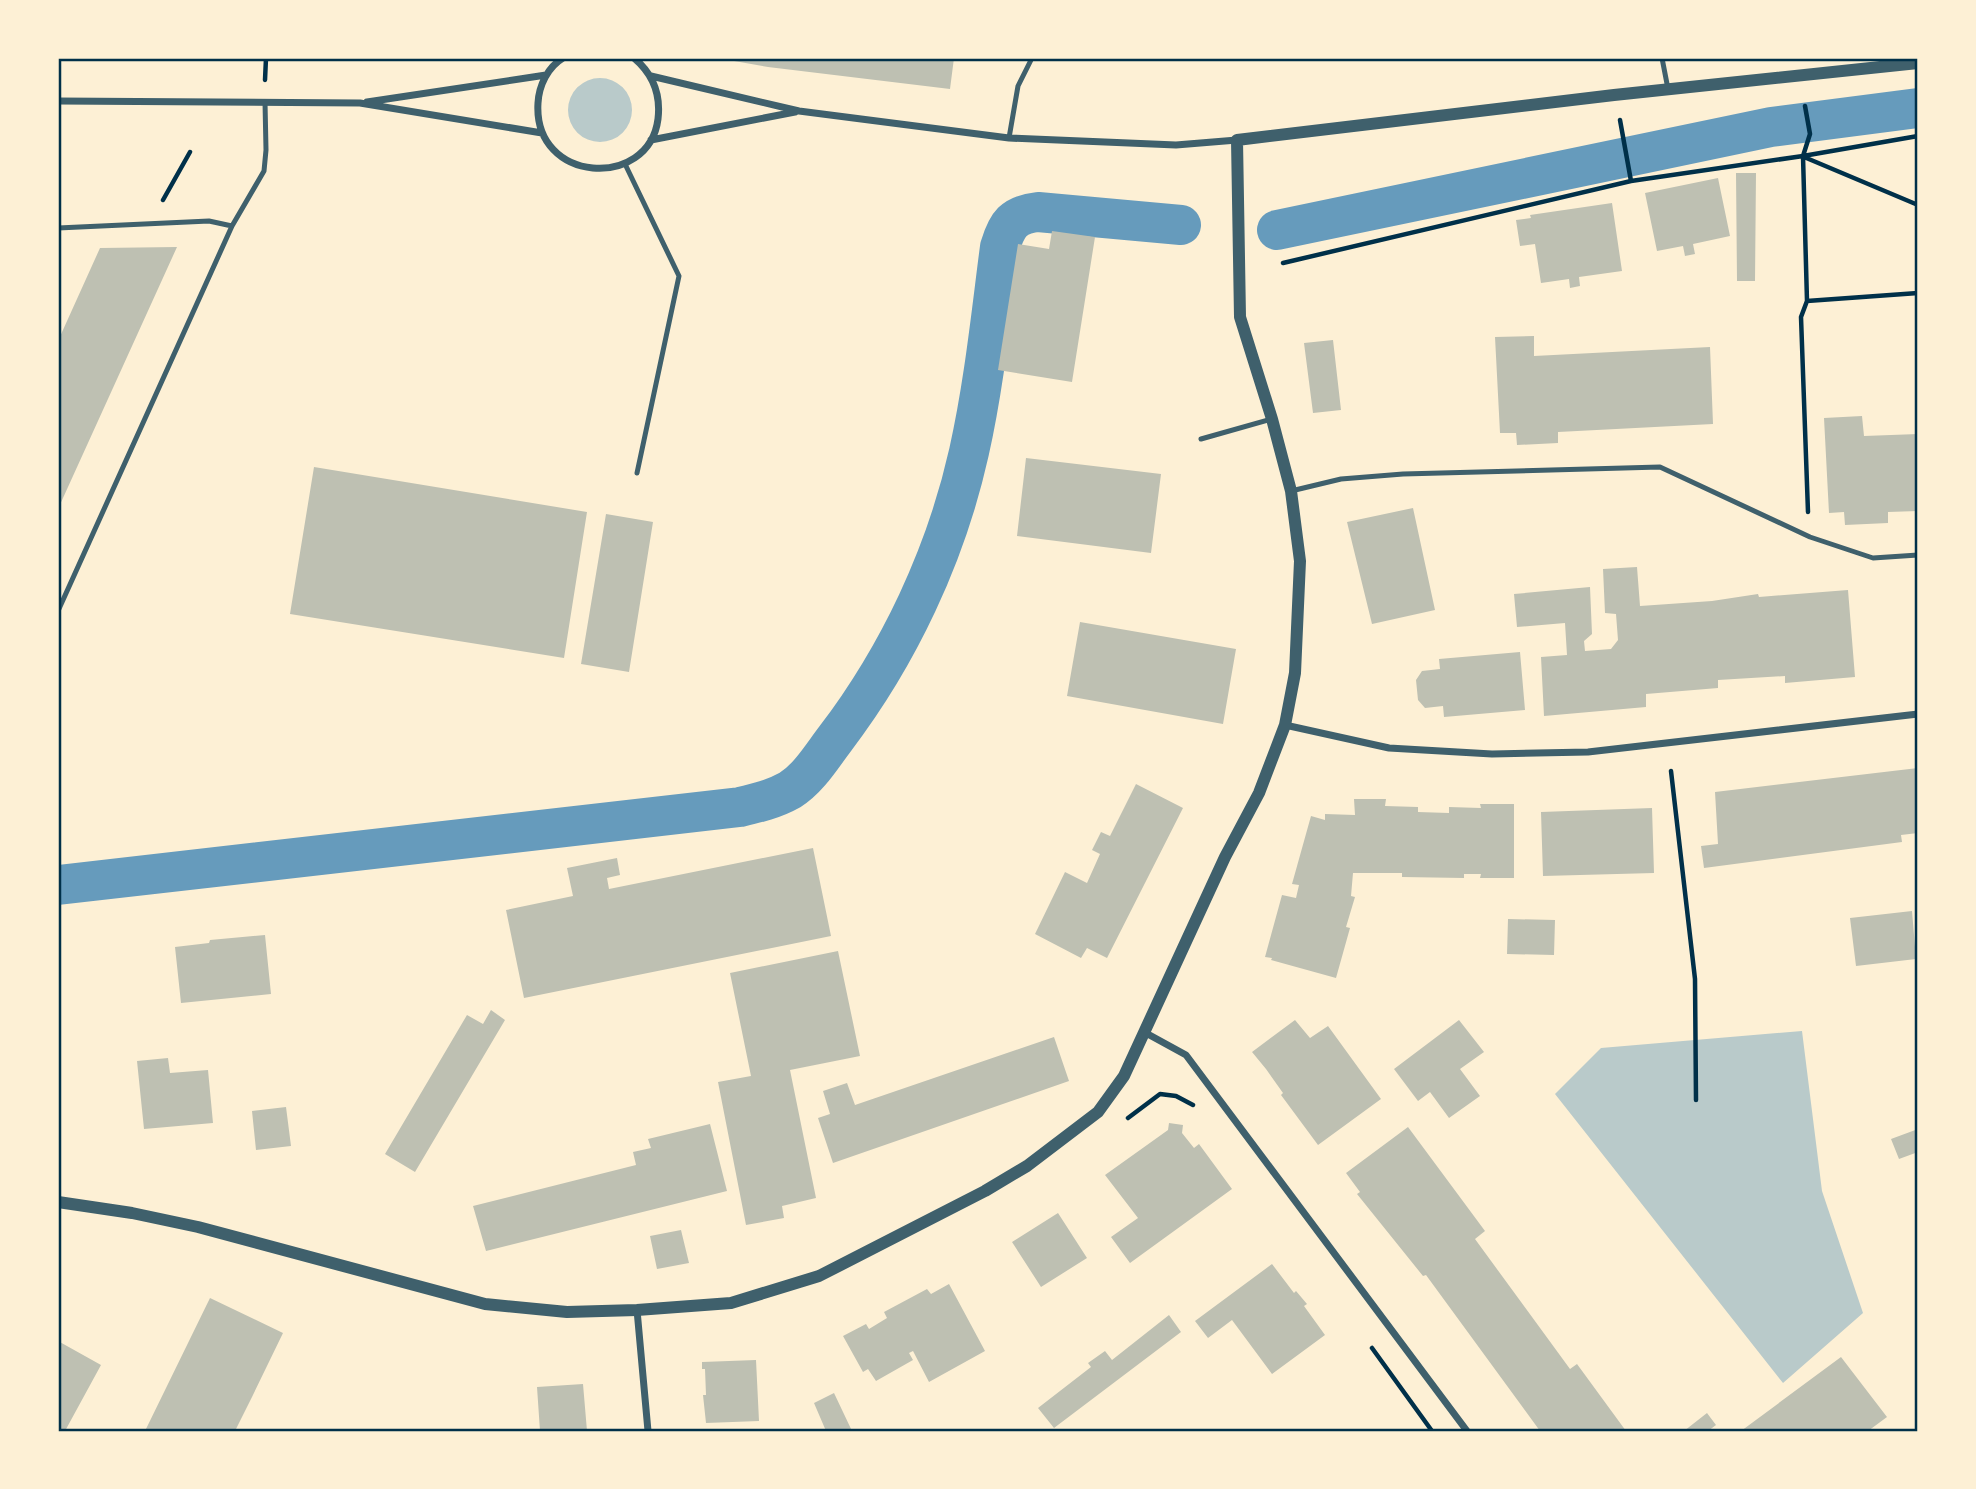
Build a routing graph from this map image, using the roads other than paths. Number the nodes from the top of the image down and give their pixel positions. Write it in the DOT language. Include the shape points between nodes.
graph roads {
  1 [pos="563,58"];
  2 [pos="634,58"];
  3 [pos="1032,58"];
  4 [pos="1662,58"];
  5 [pos="1918,63"];
  6 [pos="546,75"];
  7 [pos="651,76"];
  8 [pos="1669,90"];
  9 [pos="58,101"];
  10 [pos="265,102"];
  11 [pos="360,103"];
  12 [pos="799,111"];
  13 [pos="542,133"];
  14 [pos="1009,138"];
  15 [pos="651,140"];
  16 [pos="1237,140"];
  17 [pos="625,164"];
  18 [pos="232,226"];
  19 [pos="58,228"];
  20 [pos="1272,419"];
  21 [pos="1200,439"];
  22 [pos="637,473"];
  23 [pos="1291,491"];
  24 [pos="1918,555"];
  25 [pos="58,611"];
  26 [pos="1918,714"];
  27 [pos="1285,725"];
  28 [pos="1143,1032"];
  29 [pos="58,1202"];
  30 [pos="637,1310"];
  31 [pos="648,1431"];
  32 [pos="1467,1431"];
  1 -- 6 [label="street"];
  2 -- 7 [label="street"];
  3 -- 14 [label="lane" via="1018,86"];
  4 -- 8 [label="lane"];
  5 -- 8 [label="street"];
  6 -- 11 [label="street"];
  6 -- 13 [label="street" via="538,94"];
  7 -- 12 [label="street"];
  7 -- 15 [label="street" via="659,108"];
  8 -- 16 [label="street"];
  9 -- 10 [label="street"];
  10 -- 11 [label="street"];
  10 -- 18 [label="lane" via="264,171"];
  11 -- 13 [label="street"];
  12 -- 14 [label="street"];
  12 -- 15 [label="street"];
  13 -- 17 [label="street" via="552,149 585,168"];
  14 -- 16 [label="street" via="1175,145"];
  15 -- 17 [label="street"];
  16 -- 20 [label="street" via="1240,317"];
  17 -- 22 [label="lane" via="679,276"];
  18 -- 19 [label="lane" via="209,221"];
  18 -- 25 [label="lane"];
  20 -- 21 [label="lane"];
  20 -- 23 [label="street"];
  23 -- 24 [label="lane" via="1341,479 1403,474 1660,467 1810,537 1873,558"];
  23 -- 27 [label="street" via="1300,561 1295,673"];
  26 -- 27 [label="street" via="1588,752 1520,754 1389,748"];
  27 -- 28 [label="street" via="1259,793"];
  28 -- 30 [label="street" via="1124,1076 1098,1112 1027,1166 985,1191 819,1276 731,1303"];
  28 -- 32 [label="street" via="1186,1055"];
  29 -- 30 [label="street" via="198,1227 485,1304 567,1312"];
  30 -- 31 [label="street"];
}
